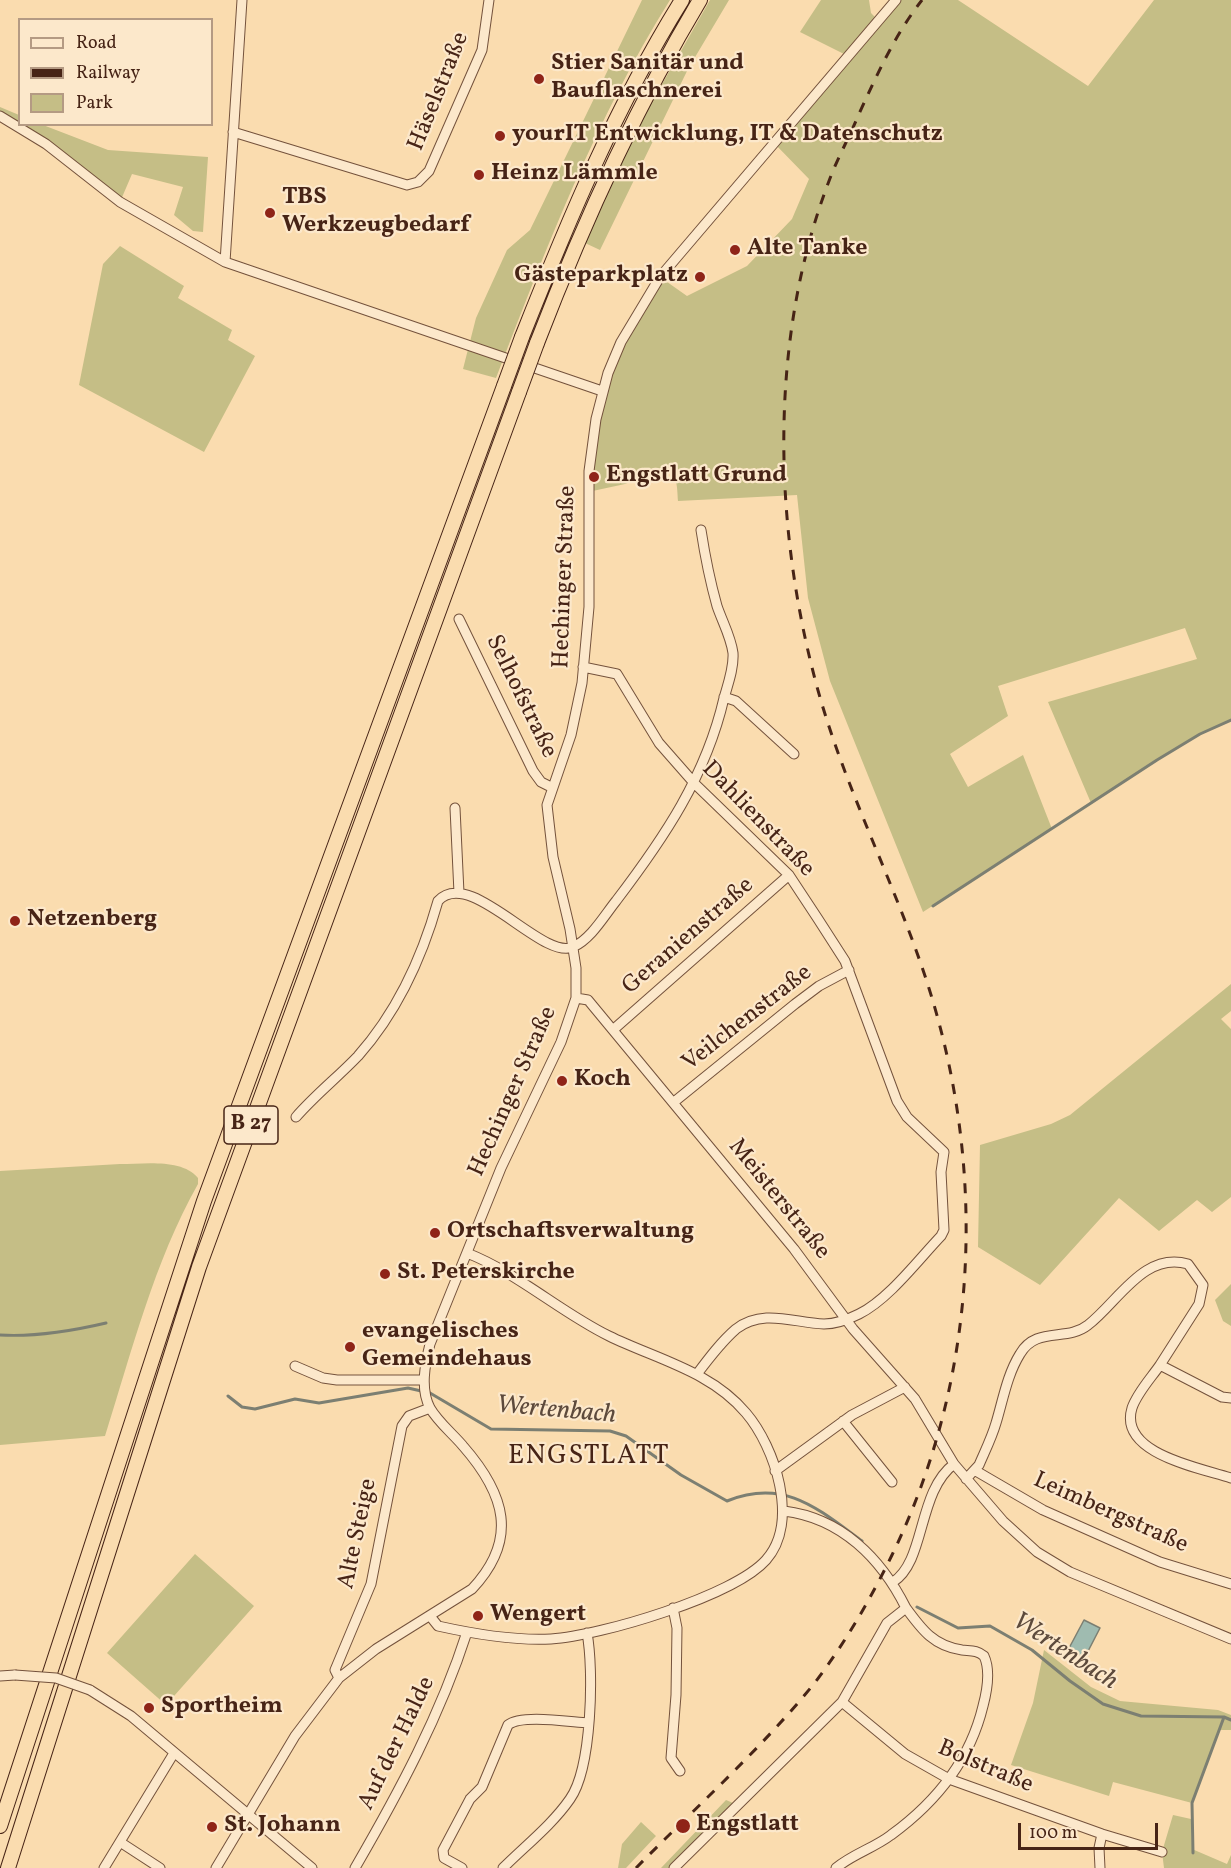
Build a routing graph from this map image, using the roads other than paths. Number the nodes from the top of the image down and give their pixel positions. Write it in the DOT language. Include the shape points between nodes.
graph roads {
  1 [pos="242,0"];
  2 [pos="489,0"];
  3 [pos="682,0"];
  4 [pos="700,0"];
  5 [pos="896,0"];
  6 [pos="0,116"];
  7 [pos="233,132"];
  8 [pos="225,262"];
  9 [pos="602,391"];
  10 [pos="701,530"];
  11 [pos="459,619"];
  12 [pos="584,667"];
  13 [pos="724,697"];
  14 [pos="794,754"];
  15 [pos="694,784"];
  16 [pos="551,787"];
  17 [pos="455,808"];
  18 [pos="789,875"];
  19 [pos="459,893"];
  20 [pos="573,947"];
  21 [pos="849,970"];
  22 [pos="576,998"];
  23 [pos="614,1029"];
  24 [pos="674,1102"];
  25 [pos="296,1117"];
  26 [pos="467,1253"];
  27 [pos="846,1319"];
  28 [pos="1160,1365"];
  29 [pos="295,1366"];
  30 [pos="697,1374"];
  31 [pos="424,1380"];
  32 [pos="905,1387"];
  33 [pos="1231,1398"];
  34 [pos="430,1408"];
  35 [pos="843,1421"];
  36 [pos="954,1464"];
  37 [pos="775,1471"];
  38 [pos="976,1471"];
  39 [pos="1231,1478"];
  40 [pos="966,1479"];
  41 [pos="892,1482"];
  42 [pos="783,1506"];
  43 [pos="894,1582"];
  44 [pos="1231,1584"];
  45 [pos="673,1608"];
  46 [pos="906,1608"];
  47 [pos="430,1616"];
  48 [pos="467,1632"];
  49 [pos="587,1633"];
  50 [pos="1231,1638"];
  51 [pos="0,1676"];
  52 [pos="339,1678"];
  53 [pos="842,1702"];
  54 [pos="588,1723"];
  55 [pos="174,1753"];
  56 [pos="680,1771"];
  57 [pos="949,1779"];
  58 [pos="247,1815"];
  59 [pos="0,1826"];
  60 [pos="1102,1834"];
  61 [pos="120,1842"];
  62 [pos="1162,1852"];
  63 [pos="8,1868"];
  64 [pos="104,1868"];
  65 [pos="160,1868"];
  66 [pos="216,1868"];
  67 [pos="312,1868"];
  68 [pos="355,1868"];
  69 [pos="462,1868"];
  70 [pos="503,1868"];
  71 [pos="674,1868"];
  72 [pos="836,1868"];
  73 [pos="1100,1868"];
  1 -- 7 [label="street"];
  2 -- 7 [label="street, Häselstraße" via="483,50 429,171 418,182 407,184"];
  3 -- 59 [label="highway, B 27, bridge" via="589,175 522,337 204,1201"];
  4 -- 63 [label="highway, B 27, bridge" via="632,122 576,244 537,343 199,1266"];
  5 -- 9 [label="street, Hechinger Straße" via="660,278 621,342"];
  6 -- 8 [label="street" via="46,144 120,202"];
  7 -- 8 [label="street"];
  8 -- 9 [label="street"];
  9 -- 12 [label="street, Hechinger Straße" via="591,447 588,492 589,607"];
  10 -- 13 [label="street" via="706,564 733,652"];
  11 -- 16 [label="street, Selhofstraße" via="533,771"];
  12 -- 15 [label="street, Dahlienstraße" via="622,678 659,743"];
  12 -- 16 [label="street, Hechinger Straße" via="578,709"];
  13 -- 14 [label="street" via="736,701"];
  13 -- 15 [label="street"];
  15 -- 18 [label="street, Dahlienstraße"];
  15 -- 20 [label="street" via="634,878 592,932"];
  16 -- 20 [label="street, Hechinger Straße" via="548,827"];
  17 -- 19 [label="street"];
  18 -- 21 [label="street, Dahlienstraße"];
  18 -- 23 [label="street, Geranienstraße"];
  19 -- 20 [label="street" via="530,930 552,948"];
  19 -- 25 [label="street" via="450,892 438,901 406,985 382,1026"];
  20 -- 22 [label="street, Hechinger Straße"];
  21 -- 24 [label="street, Veilchenstraße" via="803,998"];
  21 -- 27 [label="street, Dahlienstraße" via="897,1101 907,1117 944,1152 944,1230 875,1305"];
  22 -- 23 [label="street, Meisterstraße" via="588,1000"];
  22 -- 26 [label="street, Hechinger Straße" via="561,1042 510,1146"];
  23 -- 24 [label="street, Meisterstraße"];
  24 -- 27 [label="street, Meisterstraße"];
  26 -- 30 [label="street" via="608,1335"];
  26 -- 31 [label="street, Hechinger Straße" via="430,1344"];
  27 -- 30 [label="street" via="826,1324 774,1317 752,1320 737,1328"];
  27 -- 32 [label="street, Meisterstraße"];
  28 -- 33 [label="street"];
  28 -- 38 [label="street" via="1199,1304 1203,1285 1194,1269 1179,1262 1170,1261 1151,1269 1079,1331 1040,1336 1020,1352"];
  28 -- 39 [label="street" via="1132,1407 1135,1436 1155,1452"];
  29 -- 31 [label="street" via="330,1379"];
  30 -- 37 [label="street" via="746,1413"];
  31 -- 34 [label="street, Hechinger Straße"];
  32 -- 35 [label="street"];
  32 -- 36 [label="street, Meisterstraße"];
  34 -- 47 [label="street, Hechinger Straße" via="492,1485 502,1516 500,1544 484,1576 472,1589"];
  34 -- 52 [label="street, Alte Steige" via="409,1416 402,1426 377,1564 335,1670"];
  35 -- 37 [label="street"];
  35 -- 41 [label="street"];
  36 -- 40 [label="street, Meisterstraße"];
  36 -- 43 [label="street" via="933,1488 906,1571"];
  37 -- 42 [label="street"];
  38 -- 40 [label="street"];
  38 -- 44 [label="street, Leimbergstraße" via="1043,1510 1149,1557"];
  40 -- 50 [label="street, Meisterstraße" via="1021,1538 1056,1564 1094,1584"];
  42 -- 43 [label="street" via="838,1530 870,1554"];
  42 -- 45 [label="street" via="777,1541 765,1561 739,1580"];
  43 -- 46 [label="street"];
  45 -- 49 [label="street"];
  45 -- 56 [label="street" via="677,1628 671,1758"];
  46 -- 53 [label="street" via="887,1623"];
  46 -- 57 [label="street" via="930,1639 979,1652 986,1660 987,1681 980,1717 974,1736"];
  47 -- 48 [label="street" via="438,1626"];
  47 -- 52 [label="street, Hechinger Straße" via="376,1649"];
  48 -- 49 [label="street" via="523,1639"];
  48 -- 68 [label="street, Auf der Halde" via="420,1751"];
  49 -- 54 [label="street" via="591,1666"];
  51 -- 55 [label="street, bridge" via="56,1678 90,1690 131,1716"];
  52 -- 58 [label="street" via="295,1736"];
  53 -- 57 [label="street, Bolstraße" via="905,1754"];
  53 -- 71 [label="street"];
  54 -- 69 [label="street" via="543,1719 510,1723 482,1787 470,1799 443,1850 444,1858"];
  54 -- 70 [label="street" via="581,1774 570,1798"];
  55 -- 58 [label="street"];
  55 -- 61 [label="street"];
  57 -- 60 [label="street, Bolstraße"];
  57 -- 72 [label="street" via="938,1794 890,1836"];
  58 -- 66 [label="street"];
  58 -- 67 [label="street"];
  60 -- 62 [label="street, Bolstraße"];
  60 -- 73 [label="street"];
  61 -- 64 [label="street"];
  61 -- 65 [label="street"];
}
